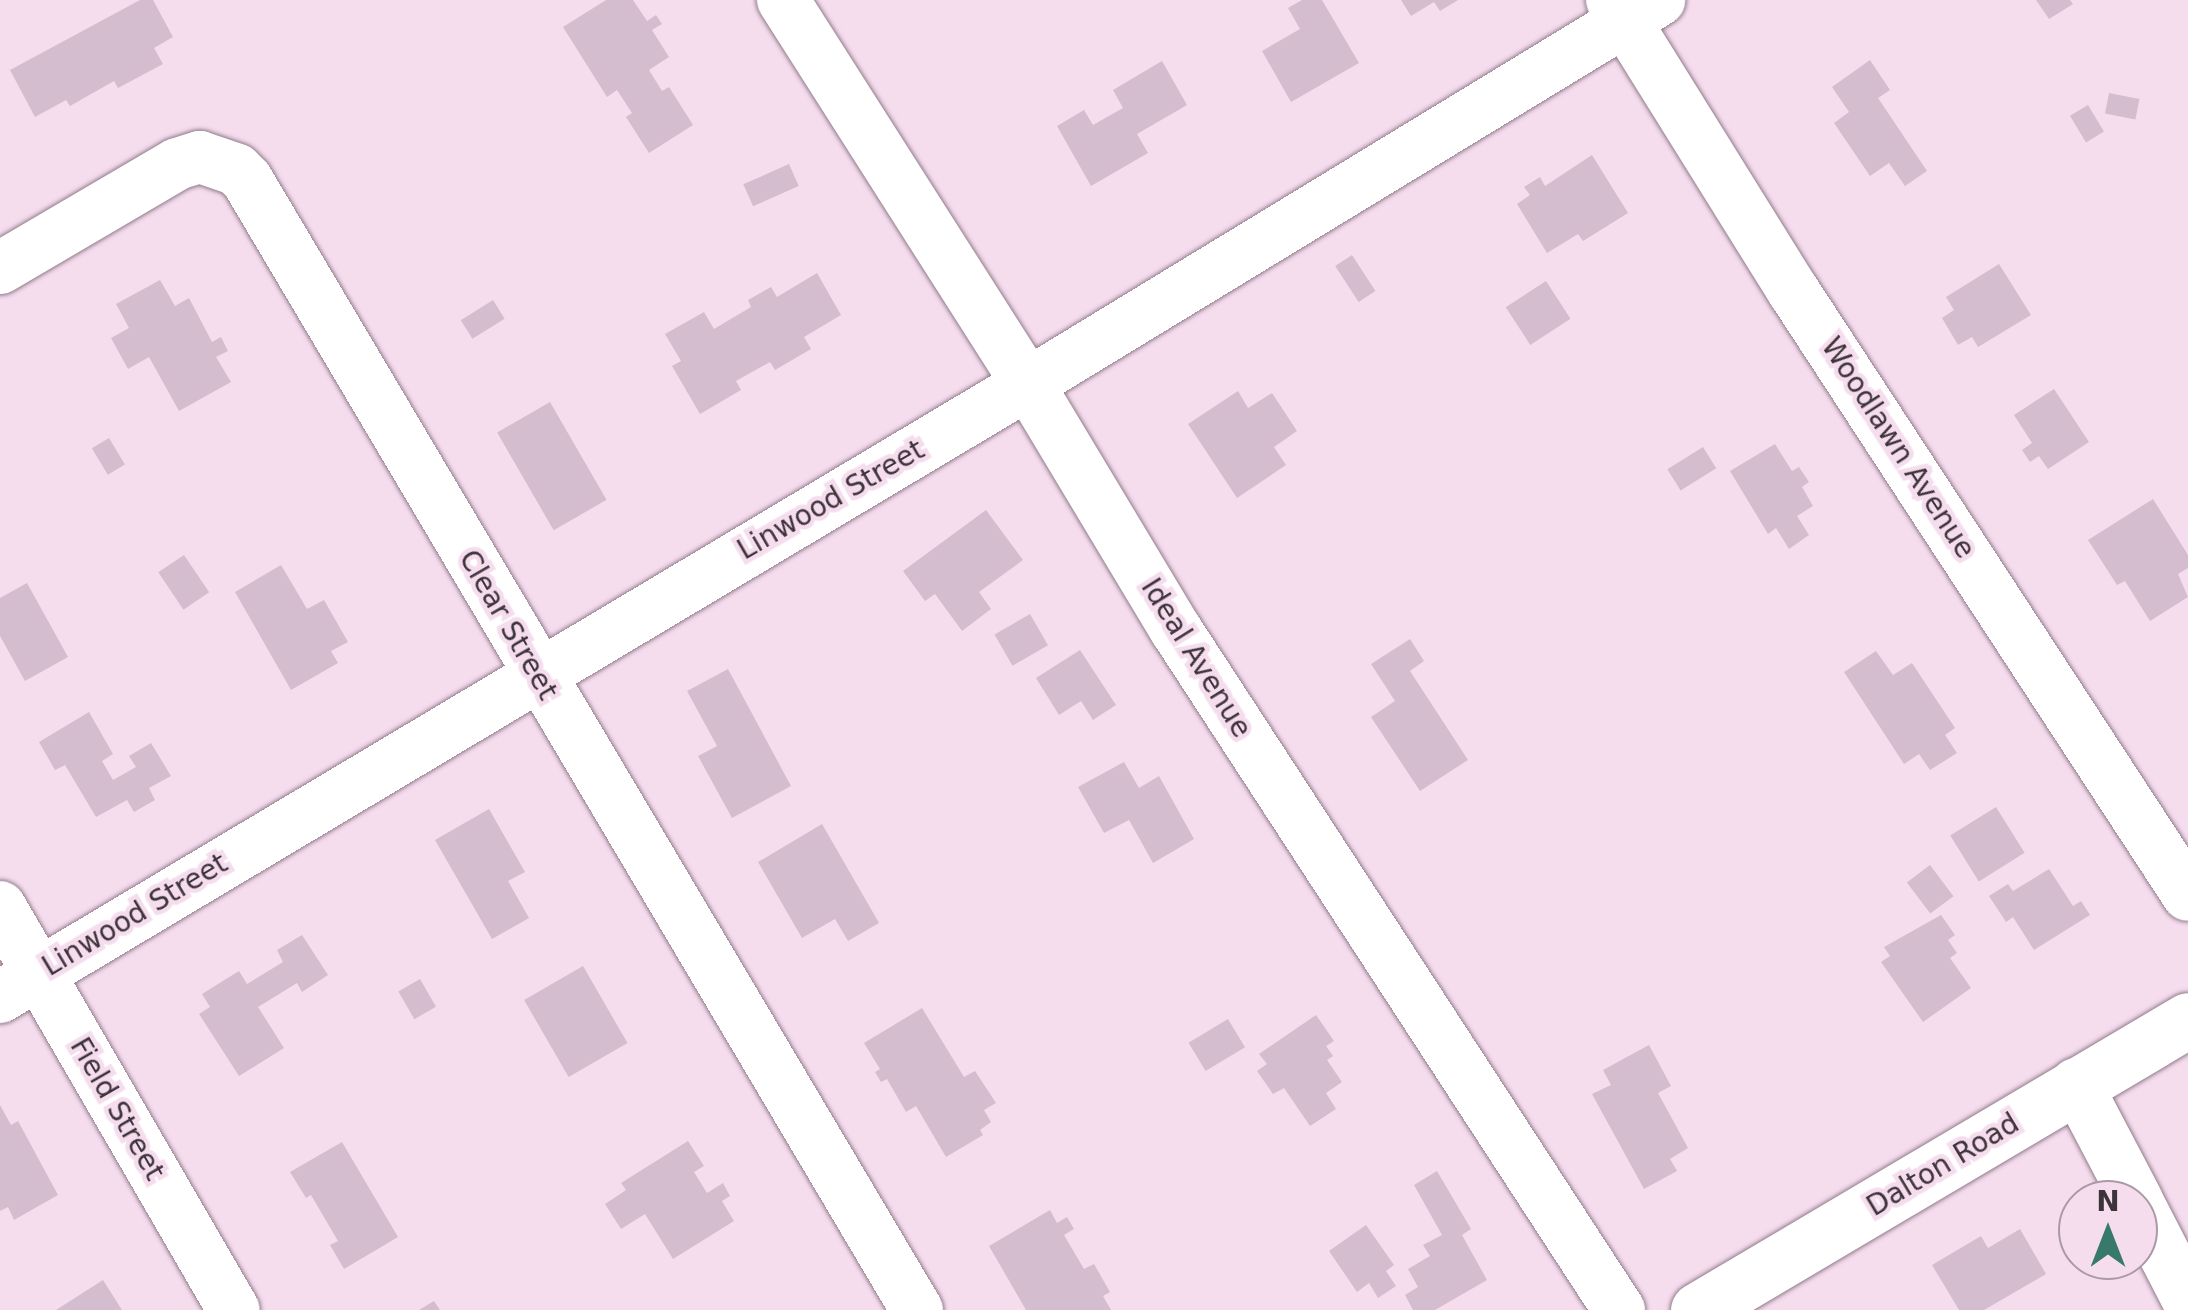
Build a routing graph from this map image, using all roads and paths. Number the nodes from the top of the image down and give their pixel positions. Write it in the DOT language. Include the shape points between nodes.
graph roads {
  1 [pos="782,0"];
  2 [pos="1632,7"];
  3 [pos="0,267"];
  4 [pos="1028,384"];
  5 [pos="536,674"];
  6 [pos="2188,895"];
  7 [pos="0,907"];
  8 [pos="19,985"];
  9 [pos="2188,1020"];
  10 [pos="2076,1084"];
  11 [pos="2126,1180"];
  12 [pos="2158,1242"];
  13 [pos="2188,1300"];
  14 [pos="234,1310"];
  15 [pos="918,1310"];
  16 [pos="1618,1310"];
  17 [pos="1698,1310"];
  1 -- 4 [label="street, Ideal Avenue"];
  2 -- 4 [label="street, Linwood Street"];
  2 -- 6 [label="street, Woodlawn Avenue" via="1794,292"];
  3 -- 5 [label="street, Clear Street" via="177,164 200,157 238,170"];
  4 -- 5 [label="street, Linwood Street"];
  4 -- 16 [label="street, Ideal Avenue" via="1176,630"];
  5 -- 8 [label="street, Linwood Street"];
  5 -- 15 [label="street, Clear Street"];
  7 -- 8 [label="street, Field Street"];
  8 -- 14 [label="street, Field Street"];
  9 -- 10 [label="street, Dalton Road"];
  10 -- 11 [label="street"];
  10 -- 17 [label="street, Dalton Road"];
  12 -- 13 [label="street"];
}
